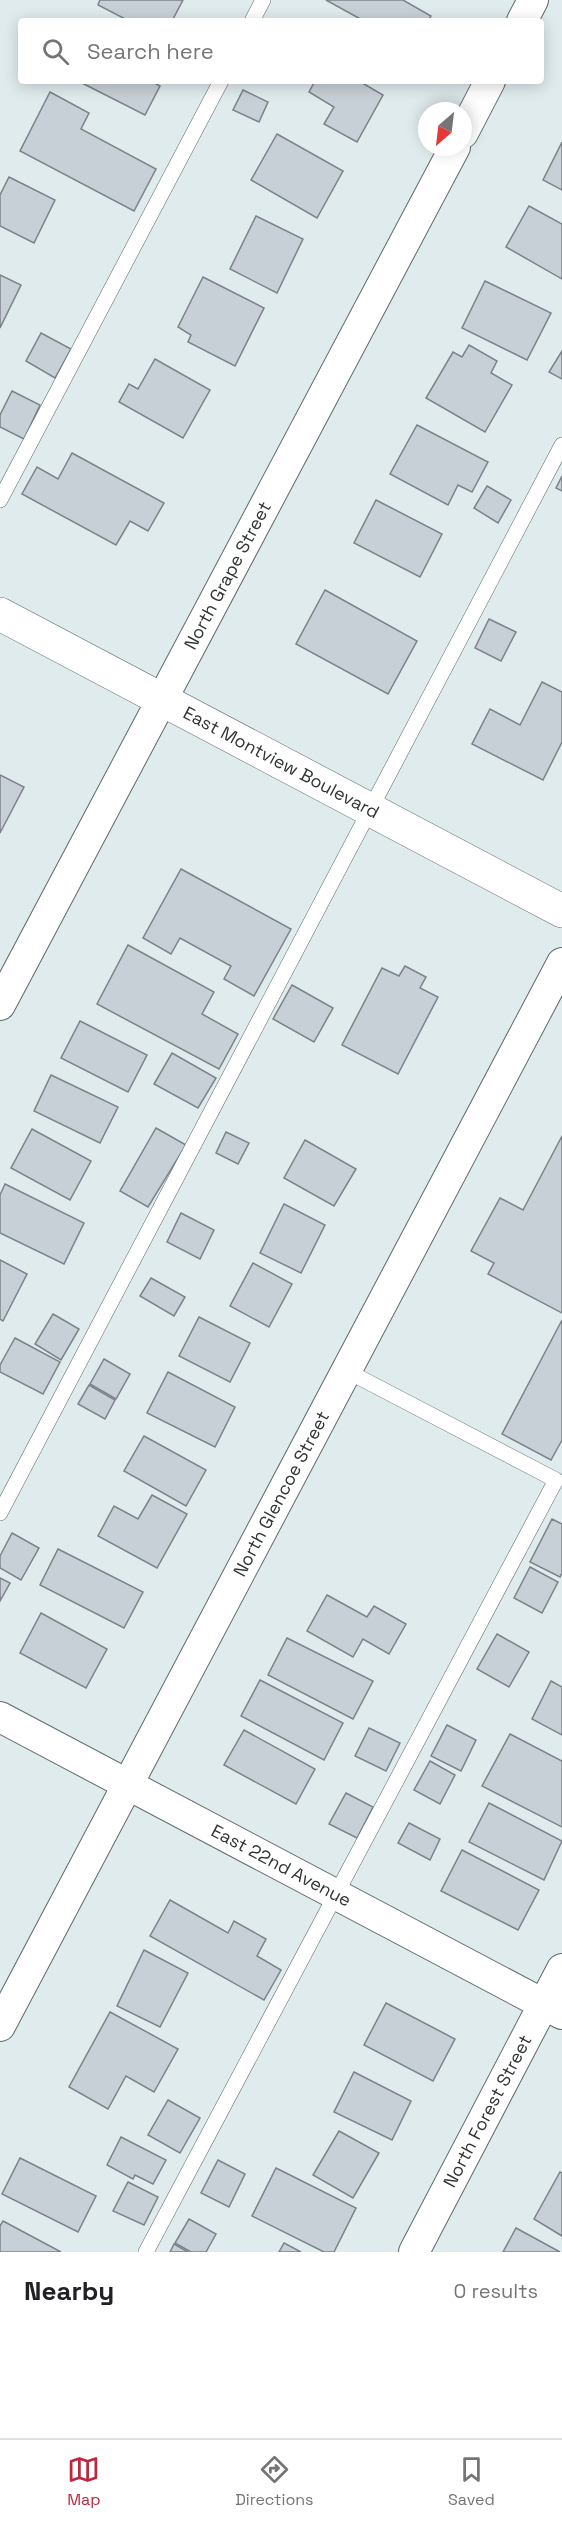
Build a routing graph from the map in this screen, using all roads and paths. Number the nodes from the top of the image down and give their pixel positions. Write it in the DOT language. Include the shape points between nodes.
graph roads {
  1 [pos="263,0"];
  2 [pos="533,0"];
  3 [pos="254,18"];
  4 [pos="524,18"];
  5 [pos="219,84"];
  6 [pos="488,84"];
  7 [pos="472,116"];
  8 [pos="450,156"];
  9 [pos="562,445"];
  10 [pos="0,500"];
  11 [pos="0,614"];
  12 [pos="162,699"];
  13 [pos="370,810"];
  14 [pos="562,911"];
  15 [pos="562,963"];
  16 [pos="0,1005"];
  17 [pos="347,1371"];
  18 [pos="0,1513"];
  19 [pos="0,1717"];
  20 [pos="128,1785"];
  21 [pos="336,1895"];
  22 [pos="562,1969"];
  23 [pos="553,2009"];
  24 [pos="0,2026"];
  25 [pos="146,2252"];
  26 [pos="414,2252"];
  1 -- 3 [label="lane"];
  2 -- 4 [label="street"];
  5 -- 10 [label="lane"];
  6 -- 7 [label="street"];
  8 -- 12 [label="street, North Grape Street"];
  9 -- 13 [label="lane"];
  11 -- 12 [label="street, East Montview Boulevard"];
  12 -- 13 [label="street, East Montview Boulevard"];
  12 -- 16 [label="street, North Grape Street"];
  13 -- 14 [label="street, East Montview Boulevard"];
  13 -- 18 [label="lane"];
  15 -- 17 [label="street, North Glencoe Street"];
  17 -- 20 [label="street, North Glencoe Street"];
  17 -- 21 [label="lane" via="556,1480"];
  19 -- 20 [label="street, East 22nd Avenue"];
  20 -- 21 [label="street, East 22nd Avenue"];
  20 -- 24 [label="street, North Glencoe Street"];
  21 -- 23 [label="street, East 22nd Avenue"];
  21 -- 25 [label="lane"];
  22 -- 23 [label="street, North Forest Street"];
  23 -- 26 [label="street, North Forest Street"];
}
